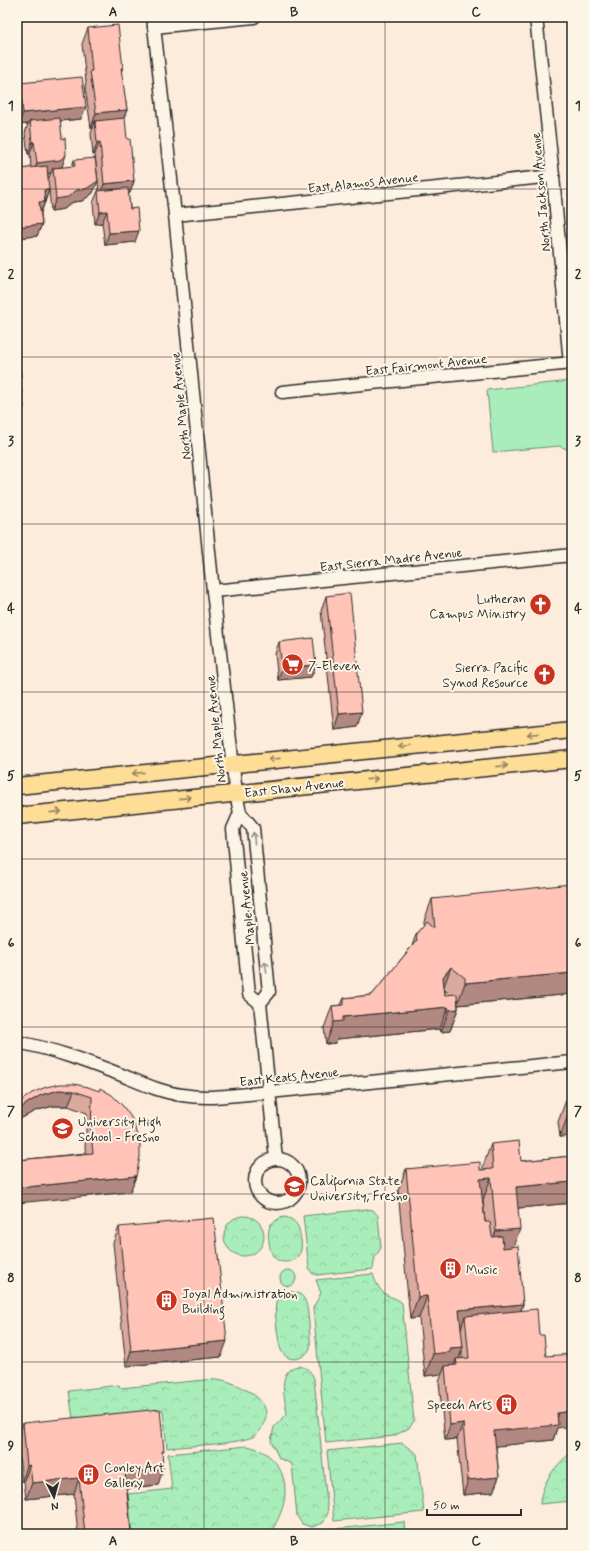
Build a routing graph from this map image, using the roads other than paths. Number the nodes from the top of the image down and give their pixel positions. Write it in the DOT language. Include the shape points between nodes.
graph roads {
  1 [pos="254,17"];
  2 [pos="536,17"];
  3 [pos="154,22"];
  4 [pos="553,176"];
  5 [pos="175,215"];
  6 [pos="571,364"];
  7 [pos="282,392"];
  8 [pos="572,555"];
  9 [pos="213,591"];
  10 [pos="572,730"];
  11 [pos="572,759"];
  12 [pos="233,763"];
  13 [pos="17,786"];
  14 [pos="236,793"];
  15 [pos="240,813"];
  16 [pos="17,816"];
  17 [pos="260,1003"];
  18 [pos="17,1042"];
  19 [pos="572,1062"];
  20 [pos="268,1092"];
  21 [pos="276,1159"];
  1 -- 3 [label="street"];
  2 -- 4 [label="street, North Jackson Avenue"];
  3 -- 5 [label="street, North Maple Avenue"];
  4 -- 5 [label="street, East Alamos Avenue"];
  4 -- 6 [label="street, North Jackson Avenue"];
  5 -- 9 [label="street, North Maple Avenue"];
  6 -- 7 [label="street, East Fairmont Avenue"];
  8 -- 9 [label="street, East Sierra Madre Avenue"];
  9 -- 12 [label="street, North Maple Avenue"];
  10 -- 12 [label="main road, one-way"];
  14 -- 11 [label="main road, East Shaw Avenue, one-way"];
  12 -- 13 [label="main road, one-way"];
  12 -- 14 [label="street, North Maple Avenue"];
  14 -- 15 [label="street, Maple Avenue"];
  16 -- 14 [label="main road, East Shaw Avenue, one-way"];
  15 -- 17 [label="street, Maple Avenue" via="233,829 248,980 250,994"];
  17 -- 15 [label="street, Maple Avenue, one-way" via="269,992 253,828"];
  17 -- 20 [label="street"];
  18 -- 20 [label="street, East Keats Avenue" via="62,1052 160,1090 181,1095 210,1098"];
  19 -- 20 [label="street, East Keats Avenue"];
  20 -- 21 [label="street"];
}
